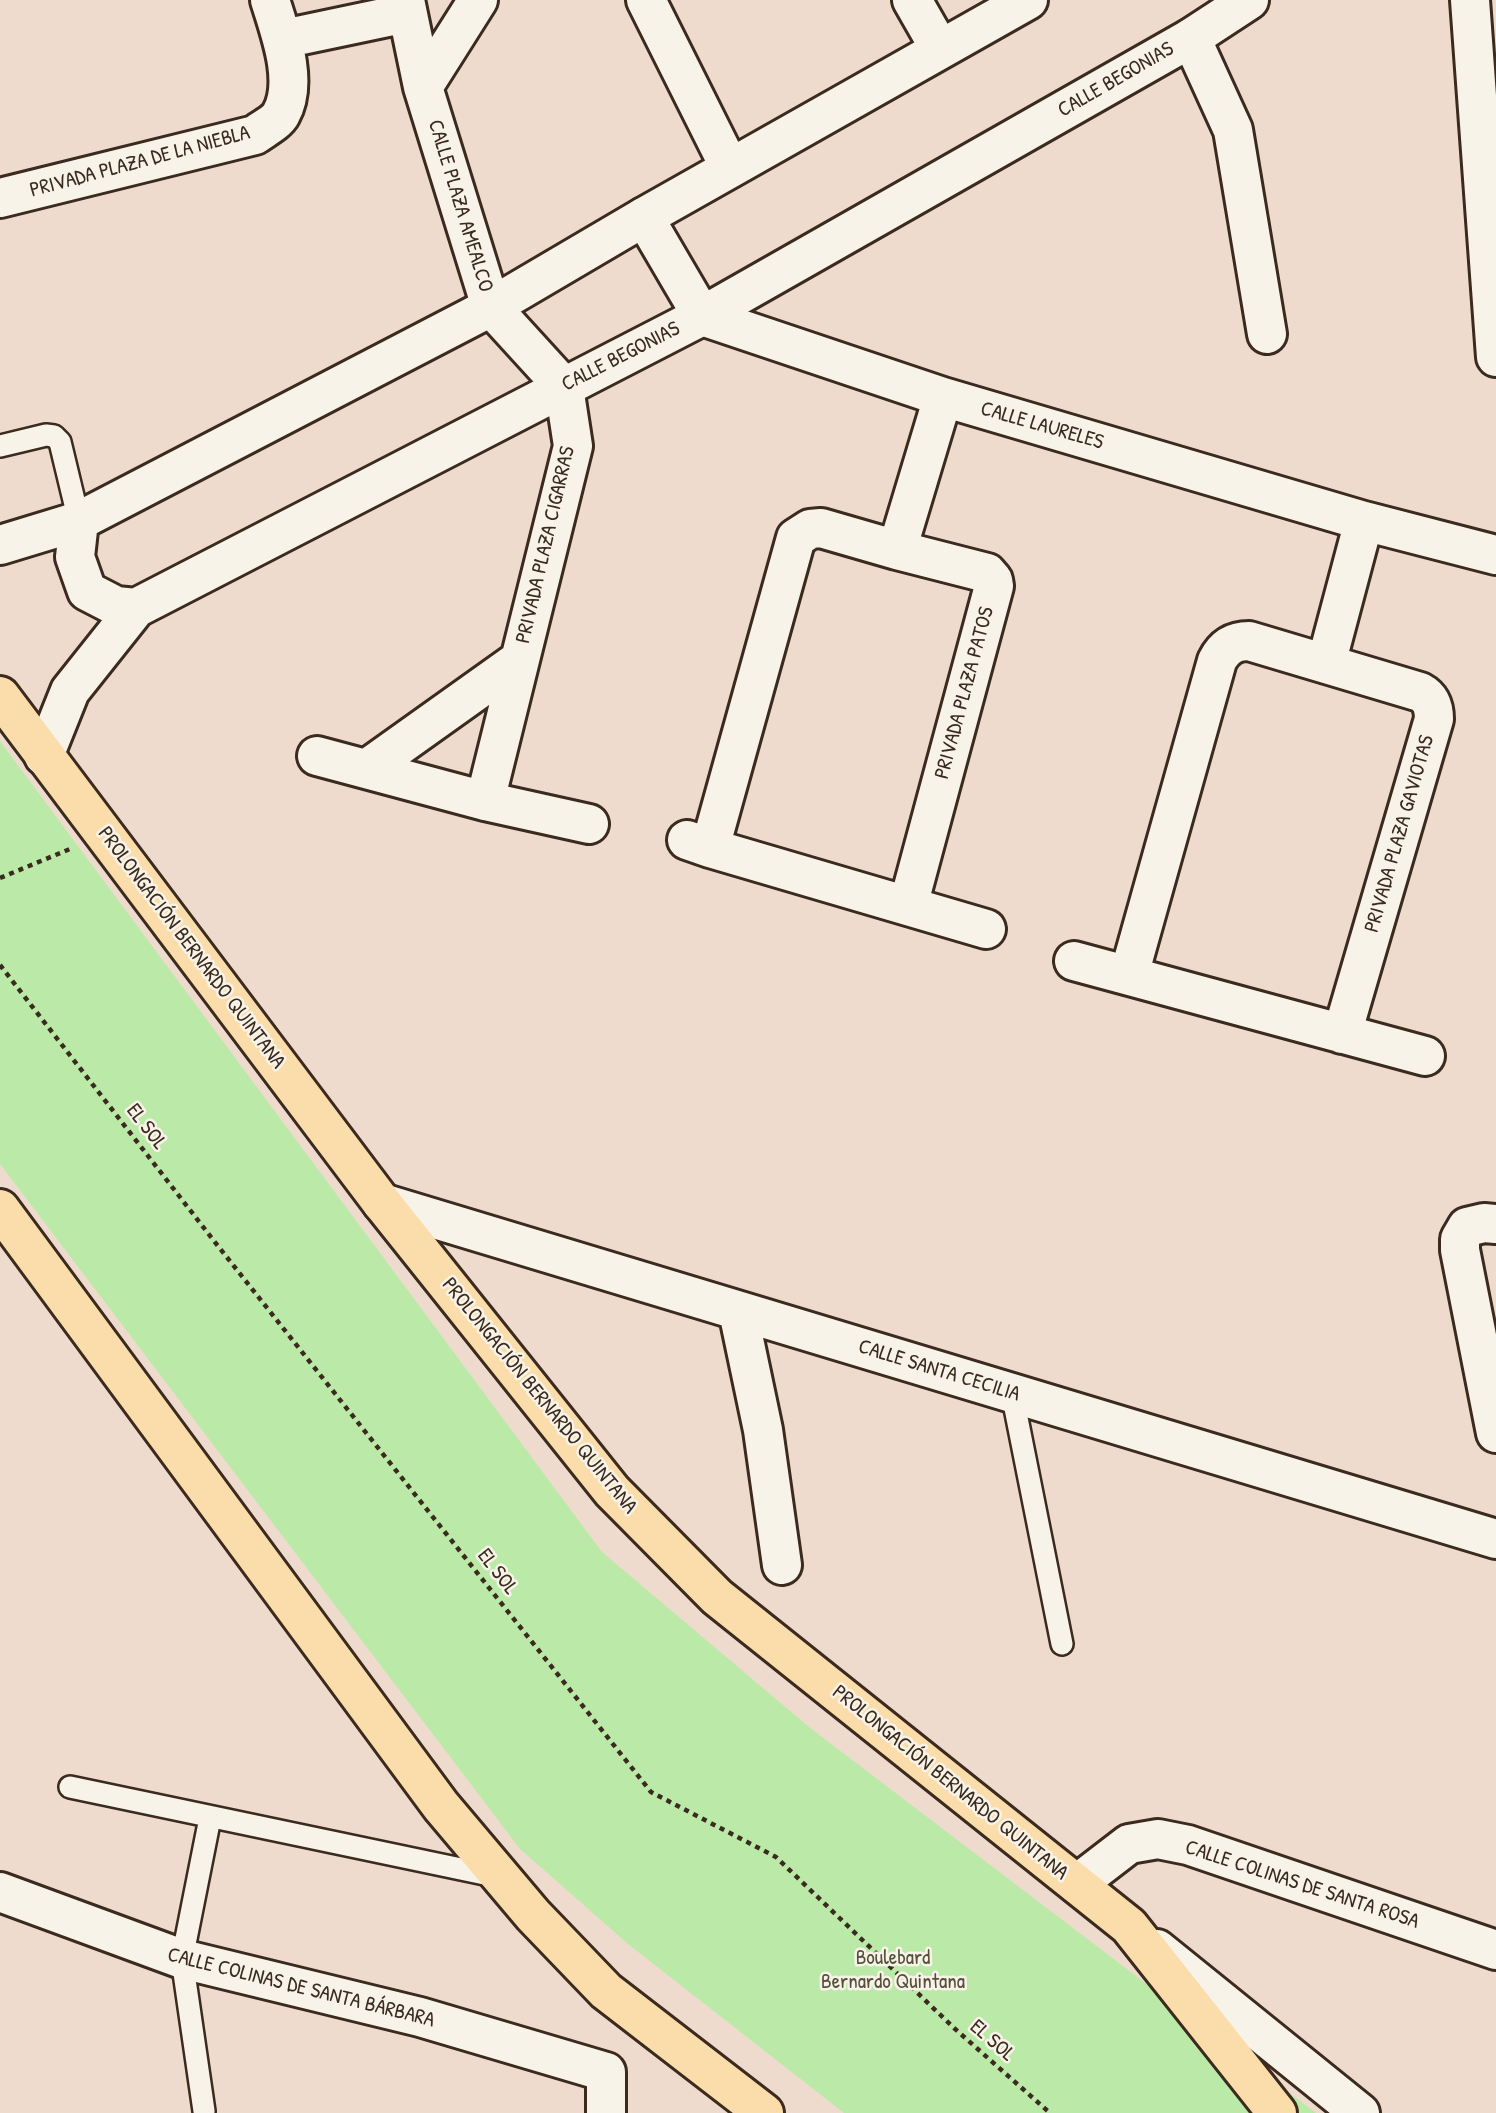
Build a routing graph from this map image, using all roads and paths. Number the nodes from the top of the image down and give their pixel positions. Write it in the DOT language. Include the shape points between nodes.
graph roads {
  1 [pos="270,0"];
  2 [pos="478,0"];
  3 [pos="646,0"];
  4 [pos="912,0"];
  5 [pos="1028,0"];
  6 [pos="1249,0"];
  7 [pos="1470,0"];
  8 [pos="406,7"];
  9 [pos="283,38"];
  10 [pos="1191,38"];
  11 [pos="940,49"];
  12 [pos="423,87"];
  13 [pos="730,168"];
  14 [pos="0,198"];
  15 [pos="644,217"];
  16 [pos="491,307"];
  17 [pos="702,316"];
  18 [pos="1267,334"];
  19 [pos="1496,357"];
  20 [pos="564,387"];
  21 [pos="943,397"];
  22 [pos="0,446"];
  23 [pos="79,521"];
  24 [pos="1364,521"];
  25 [pos="0,545"];
  26 [pos="897,550"];
  27 [pos="1496,555"];
  28 [pos="136,608"];
  29 [pos="518,661"];
  30 [pos="1326,664"];
  31 [pos="0,696"];
  32 [pos="317,755"];
  33 [pos="44,756"];
  34 [pos="368,768"];
  35 [pos="485,801"];
  36 [pos="589,824"];
  37 [pos="105,834"];
  38 [pos="0,878"];
  39 [pos="908,906"];
  40 [pos="986,929"];
  41 [pos="1074,961"];
  42 [pos="0,965"];
  43 [pos="1129,975"];
  44 [pos="1342,1034"];
  45 [pos="1425,1056"];
  46 [pos="382,1203"];
  47 [pos="0,1209"];
  48 [pos="1496,1224"];
  49 [pos="738,1311"];
  50 [pos="1012,1393"];
  51 [pos="1496,1433"];
  52 [pos="1496,1539"];
  53 [pos="782,1565"];
  54 [pos="1062,1644"];
  55 [pos="70,1787"];
  56 [pos="211,1818"];
  57 [pos="502,1877"];
  58 [pos="1077,1884"];
  59 [pos="0,1892"];
  60 [pos="1129,1926"];
  61 [pos="1496,1950"];
  62 [pos="182,1959"];
  63 [pos="204,2111"];
  64 [pos="606,2113"];
  65 [pos="764,2113"];
  66 [pos="1050,2113"];
  67 [pos="1277,2113"];
  68 [pos="1360,2113"];
  1 -- 9 [label="street, PRIVADA PLAZA DE LA NIEBLA"];
  2 -- 12 [label="street"];
  3 -- 13 [label="street"];
  4 -- 11 [label="street"];
  5 -- 11 [label="street"];
  6 -- 10 [label="street, CALLE BEGONIAS"];
  7 -- 19 [label="street"];
  8 -- 9 [label="street"];
  8 -- 12 [label="street, CALLE PLAZA AMEALCO"];
  9 -- 14 [label="street, PRIVADA PLAZA DE LA NIEBLA" via="289,92 280,116 255,135"];
  10 -- 17 [label="street, CALLE BEGONIAS"];
  10 -- 18 [label="street" via="1233,130"];
  11 -- 13 [label="street"];
  12 -- 16 [label="street, CALLE PLAZA AMEALCO"];
  13 -- 15 [label="street"];
  15 -- 16 [label="street"];
  15 -- 17 [label="street"];
  16 -- 20 [label="street, CALLE PLAZA AMEALCO"];
  16 -- 23 [label="street"];
  17 -- 20 [label="street, CALLE BEGONIAS"];
  17 -- 21 [label="street, CALLE LAURELES"];
  20 -- 28 [label="street, CALLE BEGONIAS"];
  20 -- 29 [label="street, PRIVADA PLAZA CIGARRAS" via="573,446"];
  21 -- 24 [label="street, CALLE LAURELES"];
  21 -- 26 [label="street"];
  22 -- 23 [label="lane" via="54,436 60,442"];
  23 -- 25 [label="street"];
  23 -- 28 [label="street" via="75,557 87,591 116,606"];
  24 -- 27 [label="street, CALLE LAURELES"];
  24 -- 30 [label="street"];
  26 -- 39 [label="street, PRIVADA PLAZA PATOS" via="987,573 994,586"];
  26 -- 39 [label="street, PRIVADA PLAZA PATOS" via="821,528 796,538 697,844"];
  28 -- 33 [label="street, CALLE BEGONIAS" via="70,691"];
  29 -- 34 [label="street, PRIVADA PLAZA CIGARRAS"];
  29 -- 35 [label="street, PRIVADA PLAZA CIGARRAS"];
  30 -- 43 [label="street, PRIVADA PLAZA GAVIOTAS" via="1249,641 1239,641 1221,653"];
  30 -- 44 [label="street, PRIVADA PLAZA GAVIOTAS" via="1420,692 1434,711"];
  31 -- 33 [label="main road, PROLONGACIÓN BERNARDO QUINTANA"];
  32 -- 34 [label="street"];
  33 -- 37 [label="main road, PROLONGACIÓN BERNARDO QUINTANA"];
  34 -- 35 [label="street"];
  35 -- 36 [label="street"];
  37 -- 38 [label="path"];
  37 -- 46 [label="main road, PROLONGACIÓN BERNARDO QUINTANA"];
  39 -- 40 [label="street, PRIVADA PLAZA PATOS"];
  41 -- 43 [label="street"];
  42 -- 66 [label="path, EL SOL" via="651,1792 776,1857"];
  43 -- 44 [label="street"];
  44 -- 45 [label="street"];
  46 -- 49 [label="street, CALLE SANTA CECILIA"];
  46 -- 58 [label="main road, PROLONGACIÓN BERNARDO QUINTANA" via="612,1491 717,1597"];
  47 -- 57 [label="main road" via="441,1806"];
  48 -- 51 [label="street" via="1467,1227 1460,1250"];
  49 -- 50 [label="street, CALLE SANTA CECILIA"];
  49 -- 53 [label="street" via="763,1430"];
  50 -- 52 [label="street, CALLE SANTA CECILIA"];
  50 -- 54 [label="lane"];
  55 -- 56 [label="lane"];
  56 -- 57 [label="lane"];
  56 -- 62 [label="lane"];
  57 -- 65 [label="main road" via="607,1991"];
  58 -- 60 [label="main road, PROLONGACIÓN BERNARDO QUINTANA"];
  58 -- 61 [label="street, CALLE COLINAS DE SANTA ROSA" via="1129,1844 1158,1839 1188,1845"];
  59 -- 62 [label="street, CALLE COLINAS DE SANTA BÁRBARA"];
  60 -- 67 [label="main road"];
  60 -- 68 [label="street, PROLONGACIÓN BERNARDO QUINTANA"];
  62 -- 63 [label="lane"];
  62 -- 64 [label="street, CALLE COLINAS DE SANTA BÁRBARA" via="420,2017 606,2072"];
}
